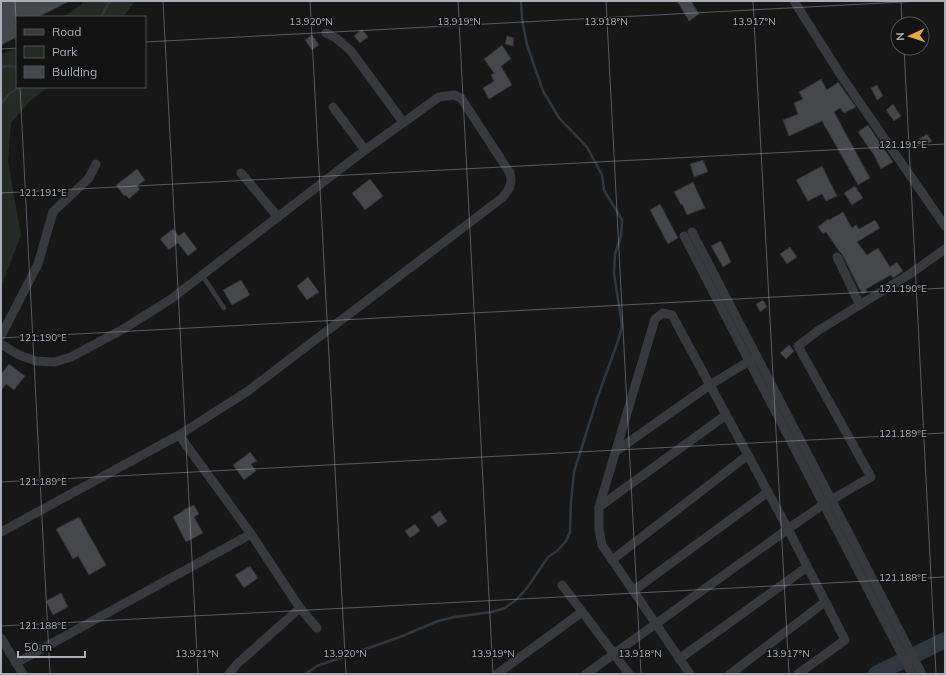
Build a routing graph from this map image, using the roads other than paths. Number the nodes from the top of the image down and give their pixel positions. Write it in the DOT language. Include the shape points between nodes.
graph roads {
  1 [pos="794,1"];
  2 [pos="326,33"];
  3 [pos="333,107"];
  4 [pos="404,122"];
  5 [pos="366,150"];
  6 [pos="96,164"];
  7 [pos="241,172"];
  8 [pos="278,217"];
  9 [pos="945,226"];
  10 [pos="688,234"];
  11 [pos="945,249"];
  12 [pos="837,258"];
  13 [pos="202,275"];
  14 [pos="860,305"];
  15 [pos="224,308"];
  16 [pos="1,336"];
  17 [pos="1,344"];
  18 [pos="753,359"];
  19 [pos="710,385"];
  20 [pos="726,415"];
  21 [pos="179,435"];
  22 [pos="616,451"];
  23 [pos="748,455"];
  24 [pos="768,492"];
  25 [pos="828,502"];
  26 [pos="599,507"];
  27 [pos="788,529"];
  28 [pos="1,532"];
  29 [pos="251,534"];
  30 [pos="612,560"];
  31 [pos="808,567"];
  32 [pos="562,585"];
  33 [pos="633,590"];
  34 [pos="825,602"];
  35 [pos="300,608"];
  36 [pos="582,612"];
  37 [pos="656,624"];
  38 [pos="317,628"];
  39 [pos="1,638"];
  40 [pos="614,654"];
  41 [pos="679,658"];
  42 [pos="16,663"];
  43 [pos="913,670"];
  44 [pos="23,674"];
  45 [pos="229,674"];
  46 [pos="497,674"];
  47 [pos="586,674"];
  48 [pos="629,674"];
  49 [pos="690,674"];
  50 [pos="730,674"];
  51 [pos="798,674"];
  52 [pos="922,674"];
  1 -- 9 [label="street" via="842,77"];
  2 -- 4 [label="street" via="351,51"];
  3 -- 5 [label="street"];
  4 -- 5 [label="street"];
  4 -- 21 [label="street" via="439,97 454,95 461,98 510,174 510,188 502,198 248,391"];
  5 -- 8 [label="street"];
  6 -- 16 [label="street" via="90,178 52,212 38,264"];
  7 -- 8 [label="street"];
  8 -- 13 [label="street"];
  10 -- 18 [label="street"];
  11 -- 14 [label="street"];
  12 -- 14 [label="street"];
  13 -- 15 [label="lane"];
  13 -- 17 [label="street" via="171,299 71,357 55,362 36,361 19,355"];
  14 -- 25 [label="street" via="798,346 870,477"];
  18 -- 19 [label="street"];
  18 -- 25 [label="street"];
  19 -- 20 [label="street"];
  19 -- 22 [label="street"];
  19 -- 22 [label="street" via="672,315 663,313 655,319"];
  20 -- 23 [label="street"];
  20 -- 26 [label="street"];
  21 -- 28 [label="street"];
  21 -- 29 [label="street"];
  22 -- 26 [label="street"];
  23 -- 24 [label="street"];
  23 -- 30 [label="street"];
  24 -- 27 [label="street"];
  24 -- 33 [label="street"];
  25 -- 27 [label="street"];
  25 -- 43 [label="street"];
  26 -- 30 [label="street" via="602,545"];
  27 -- 31 [label="street"];
  27 -- 37 [label="street"];
  29 -- 35 [label="street"];
  29 -- 42 [label="street"];
  30 -- 33 [label="street"];
  31 -- 34 [label="street"];
  31 -- 41 [label="street"];
  32 -- 36 [label="street"];
  33 -- 37 [label="street"];
  34 -- 50 [label="street"];
  34 -- 51 [label="street" via="845,640"];
  35 -- 38 [label="street"];
  35 -- 45 [label="street"];
  36 -- 40 [label="street"];
  36 -- 46 [label="street"];
  37 -- 40 [label="street"];
  37 -- 41 [label="street"];
  39 -- 42 [label="street"];
  40 -- 47 [label="street"];
  40 -- 48 [label="street"];
  41 -- 49 [label="street"];
  42 -- 44 [label="street"];
  43 -- 52 [label="street"];
}
